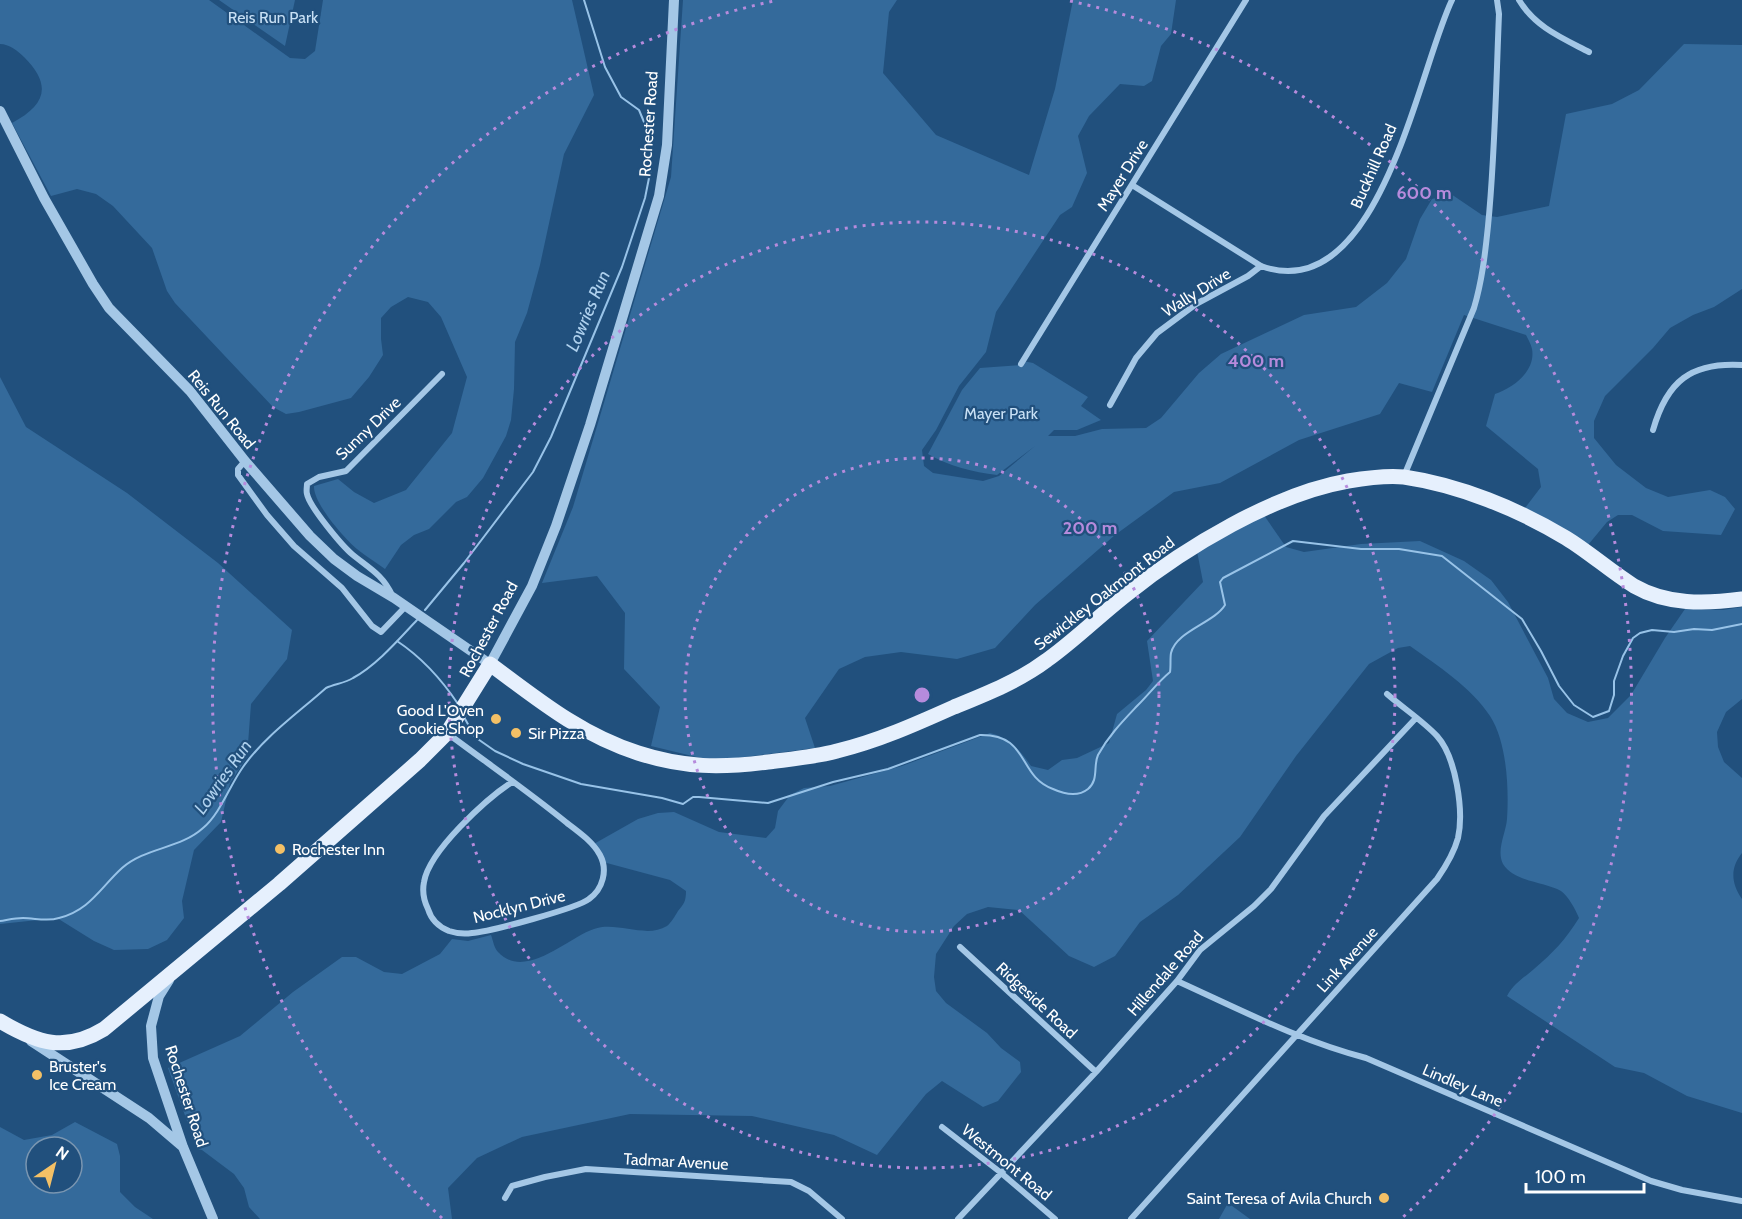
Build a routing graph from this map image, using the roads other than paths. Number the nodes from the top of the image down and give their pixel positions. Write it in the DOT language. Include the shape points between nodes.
graph roads {
  1 [pos="674,0"];
  2 [pos="1246,0"];
  3 [pos="1452,0"];
  4 [pos="1497,0"];
  5 [pos="1519,0"];
  6 [pos="1589,52"];
  7 [pos="0,111"];
  8 [pos="1132,185"];
  9 [pos="1261,266"];
  10 [pos="1021,364"];
  11 [pos="1742,364"];
  12 [pos="442,374"];
  13 [pos="1110,405"];
  14 [pos="1653,430"];
  15 [pos="245,461"];
  16 [pos="1404,477"];
  17 [pos="394,598"];
  18 [pos="1742,599"];
  19 [pos="406,606"];
  20 [pos="490,664"];
  21 [pos="1387,694"];
  22 [pos="1416,718"];
  23 [pos="447,733"];
  24 [pos="512,782"];
  25 [pos="960,947"];
  26 [pos="178,967"];
  27 [pos="1177,981"];
  28 [pos="0,1021"];
  29 [pos="16,1030"];
  30 [pos="1297,1034"];
  31 [pos="1096,1072"];
  32 [pos="942,1126"];
  33 [pos="183,1147"];
  34 [pos="1000,1172"];
  35 [pos="505,1198"];
  36 [pos="1742,1201"];
  37 [pos="213,1219"];
  38 [pos="842,1219"];
  39 [pos="958,1219"];
  40 [pos="1054,1219"];
  41 [pos="1131,1219"];
  1 -- 20 [label="street, Rochester Road" via="667,145 659,196 556,526 532,586"];
  2 -- 8 [label="street, Mayer Drive"];
  3 -- 9 [label="street, Buckhill Road" via="1390,168 1354,235 1314,266 1294,271"];
  4 -- 16 [label="street" via="1493,174 1482,281"];
  5 -- 6 [label="street" via="1547,30"];
  7 -- 15 [label="street, Reis Run Road" via="44,198 109,308 190,391"];
  8 -- 9 [label="street, Buckhill Road"];
  8 -- 10 [label="street, Mayer Drive"];
  9 -- 13 [label="street, Wally Drive" via="1196,304 1157,333 1136,358"];
  11 -- 14 [label="street" via="1705,366 1685,376 1665,401"];
  12 -- 17 [label="street, Sunny Drive" via="346,471 307,484 307,495 322,519 351,554 380,575"];
  15 -- 17 [label="street, Reis Run Road" via="318,544 357,576"];
  15 -- 19 [label="street" via="238,475 252,496 294,546 342,588 372,626 381,632"];
  16 -- 18 [label="main road, Sewickley Oakmont Road" via="1476,496 1520,513 1651,594 1690,602"];
  16 -- 20 [label="main road, Sewickley Oakmont Road" via="1331,484 1246,518 1149,576 1068,644 1022,676 906,728 827,753 730,766 669,762 623,748 575,726"];
  17 -- 19 [label="street, Reis Run Road"];
  19 -- 20 [label="street, Reis Run Road"];
  20 -- 23 [label="main road, Rochester Road"];
  21 -- 22 [label="street, Link Avenue"];
  22 -- 27 [label="street, Hillendale Road" via="1324,816 1271,889 1200,950"];
  22 -- 30 [label="street, Link Avenue" via="1438,737 1450,756 1460,813 1458,837 1449,862"];
  23 -- 24 [label="street, Nocklyn Drive"];
  23 -- 26 [label="main road, Rochester Road" via="400,779"];
  24 -- 24 [label="street, Nocklyn Drive" via="592,845 603,862 600,885 579,905 472,933 449,931 430,917 423,892 426,874 454,834"];
  25 -- 31 [label="street, Ridgeside Road"];
  26 -- 29 [label="main road" via="89,1037 54,1043"];
  26 -- 33 [label="street, Rochester Road" via="159,996 151,1043"];
  27 -- 30 [label="street, Lindley Lane"];
  27 -- 31 [label="street, Hillendale Road"];
  28 -- 29 [label="main road"];
  29 -- 33 [label="street" via="149,1118"];
  30 -- 36 [label="street, Lindley Lane" via="1366,1058 1650,1181"];
  30 -- 41 [label="street, Link Avenue"];
  31 -- 34 [label="street, Hillendale Road"];
  32 -- 34 [label="street, Westmont Road"];
  33 -- 37 [label="street, Rochester Road"];
  34 -- 39 [label="street, Hillendale Road"];
  34 -- 40 [label="street, Westmont Road"];
  35 -- 38 [label="street, Tadmar Avenue" via="512,1186 586,1169 718,1177 791,1182 809,1191"];
}
